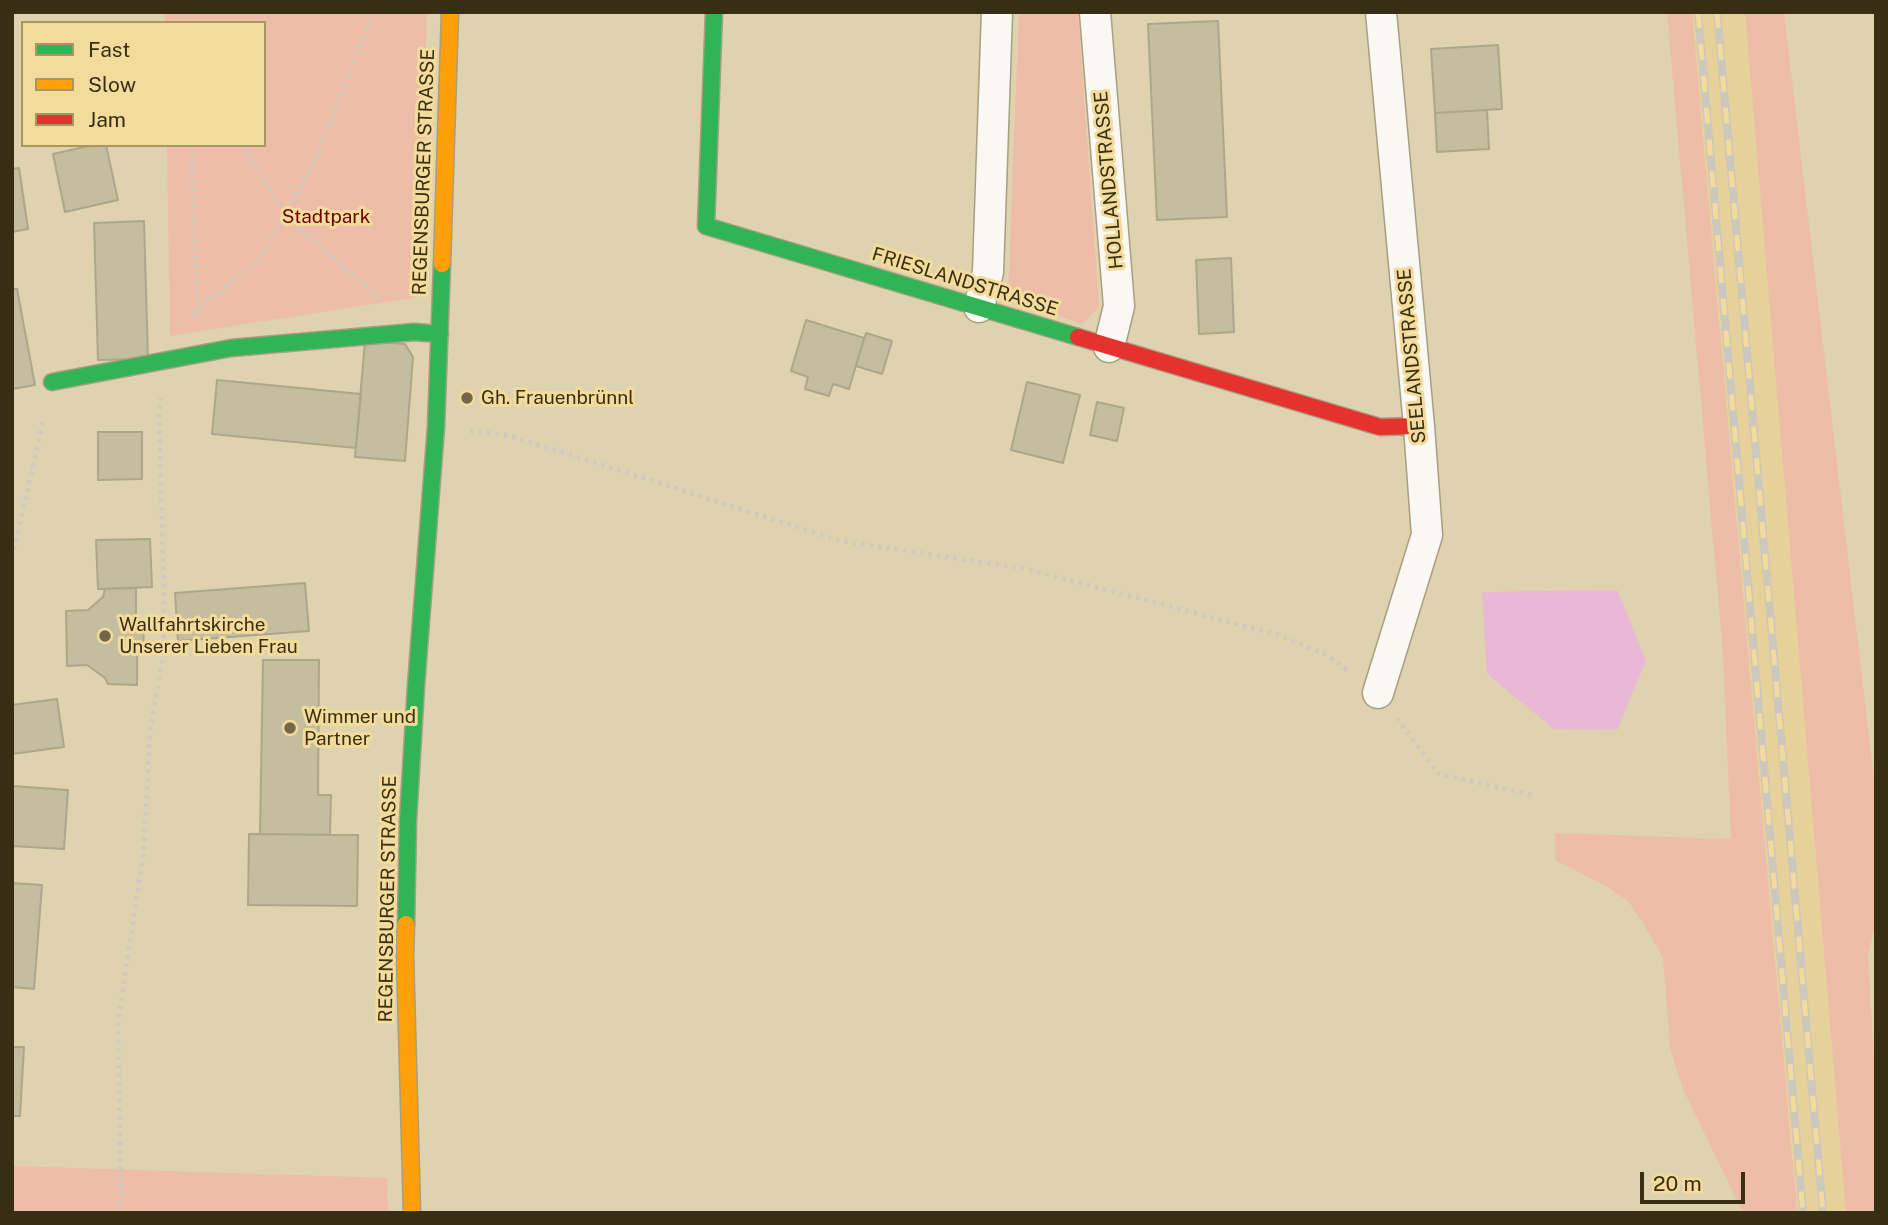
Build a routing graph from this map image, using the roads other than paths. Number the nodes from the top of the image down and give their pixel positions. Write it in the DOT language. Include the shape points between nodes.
graph roads {
  1 [pos="450,12"];
  2 [pos="714,12"];
  3 [pos="997,12"];
  4 [pos="1096,12"];
  5 [pos="1381,12"];
  6 [pos="978,307"];
  7 [pos="440,334"];
  8 [pos="1109,347"];
  9 [pos="52,382"];
  10 [pos="1419,426"];
  11 [pos="1378,693"];
  12 [pos="412,1213"];
  1 -- 7 [label="street, REGENSBURGER STRASSE"];
  2 -- 6 [label="street, FRIESLANDSTRASSE" via="706,226"];
  3 -- 6 [label="street" via="988,272"];
  4 -- 8 [label="street, HOLLANDSTRASSE" via="1119,306"];
  5 -- 10 [label="street, SEELANDSTRASSE"];
  6 -- 8 [label="street, FRIESLANDSTRASSE"];
  7 -- 9 [label="street" via="414,332 231,348"];
  7 -- 12 [label="street, REGENSBURGER STRASSE" via="408,820 405,955"];
  8 -- 10 [label="street, FRIESLANDSTRASSE" via="1380,427"];
  10 -- 11 [label="street, SEELANDSTRASSE" via="1427,535"];
}
